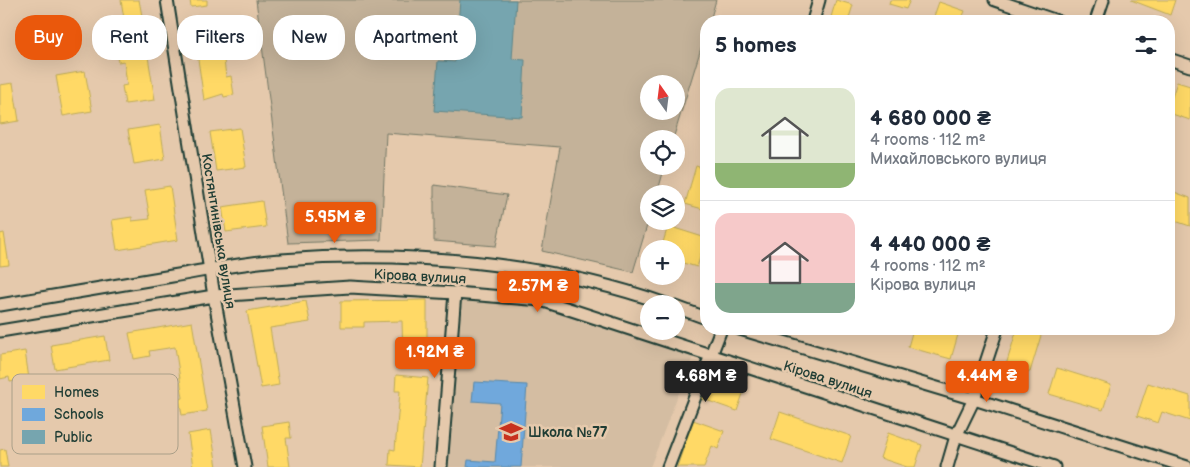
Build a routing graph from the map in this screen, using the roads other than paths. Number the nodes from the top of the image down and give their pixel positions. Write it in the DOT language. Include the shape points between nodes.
graph roads {
  1 [pos="167,0"];
  2 [pos="819,0"];
  3 [pos="995,0"];
  4 [pos="1103,0"];
  5 [pos="815,15"];
  6 [pos="1039,15"];
  7 [pos="1098,15"];
  8 [pos="1175,61"];
  9 [pos="1190,66"];
  10 [pos="210,270"];
  11 [pos="455,293"];
  12 [pos="641,295"];
  13 [pos="214,296"];
  14 [pos="0,305"];
  15 [pos="685,310"];
  16 [pos="700,316"];
  17 [pos="0,331"];
  18 [pos="719,335"];
  19 [pos="760,335"];
  20 [pos="995,335"];
  21 [pos="710,357"];
  22 [pos="974,399"];
  23 [pos="956,436"];
  24 [pos="245,467"];
  25 [pos="440,467"];
  26 [pos="668,467"];
  27 [pos="947,467"];
  28 [pos="1054,467"];
  29 [pos="1187,467"];
  1 -- 10 [label="street, Костянтинівська вулиця"];
  2 -- 5 [label="street"];
  3 -- 6 [label="street"];
  4 -- 7 [label="street"];
  8 -- 9 [label="street"];
  10 -- 12 [label="street, Кірова вулиця" via="280,260 350,257 436,260 548,273"];
  10 -- 13 [label="street, Костянтинівська вулиця"];
  10 -- 14 [label="street, Кірова вулиця"];
  11 -- 13 [label="street, Кірова вулиця" via="350,287"];
  11 -- 21 [label="street, Кірова вулиця" via="541,300"];
  11 -- 25 [label="street"];
  13 -- 17 [label="street, Кірова вулиця"];
  13 -- 24 [label="street, Костянтинівська вулиця"];
  15 -- 16 [label="street"];
  18 -- 21 [label="street"];
  19 -- 22 [label="street, Кірова вулиця"];
  20 -- 22 [label="street"];
  21 -- 23 [label="street, Кірова вулиця"];
  21 -- 26 [label="street"];
  22 -- 23 [label="street"];
  22 -- 29 [label="street, Кірова вулиця"];
  23 -- 27 [label="street"];
  23 -- 28 [label="street, Кірова вулиця"];
}
